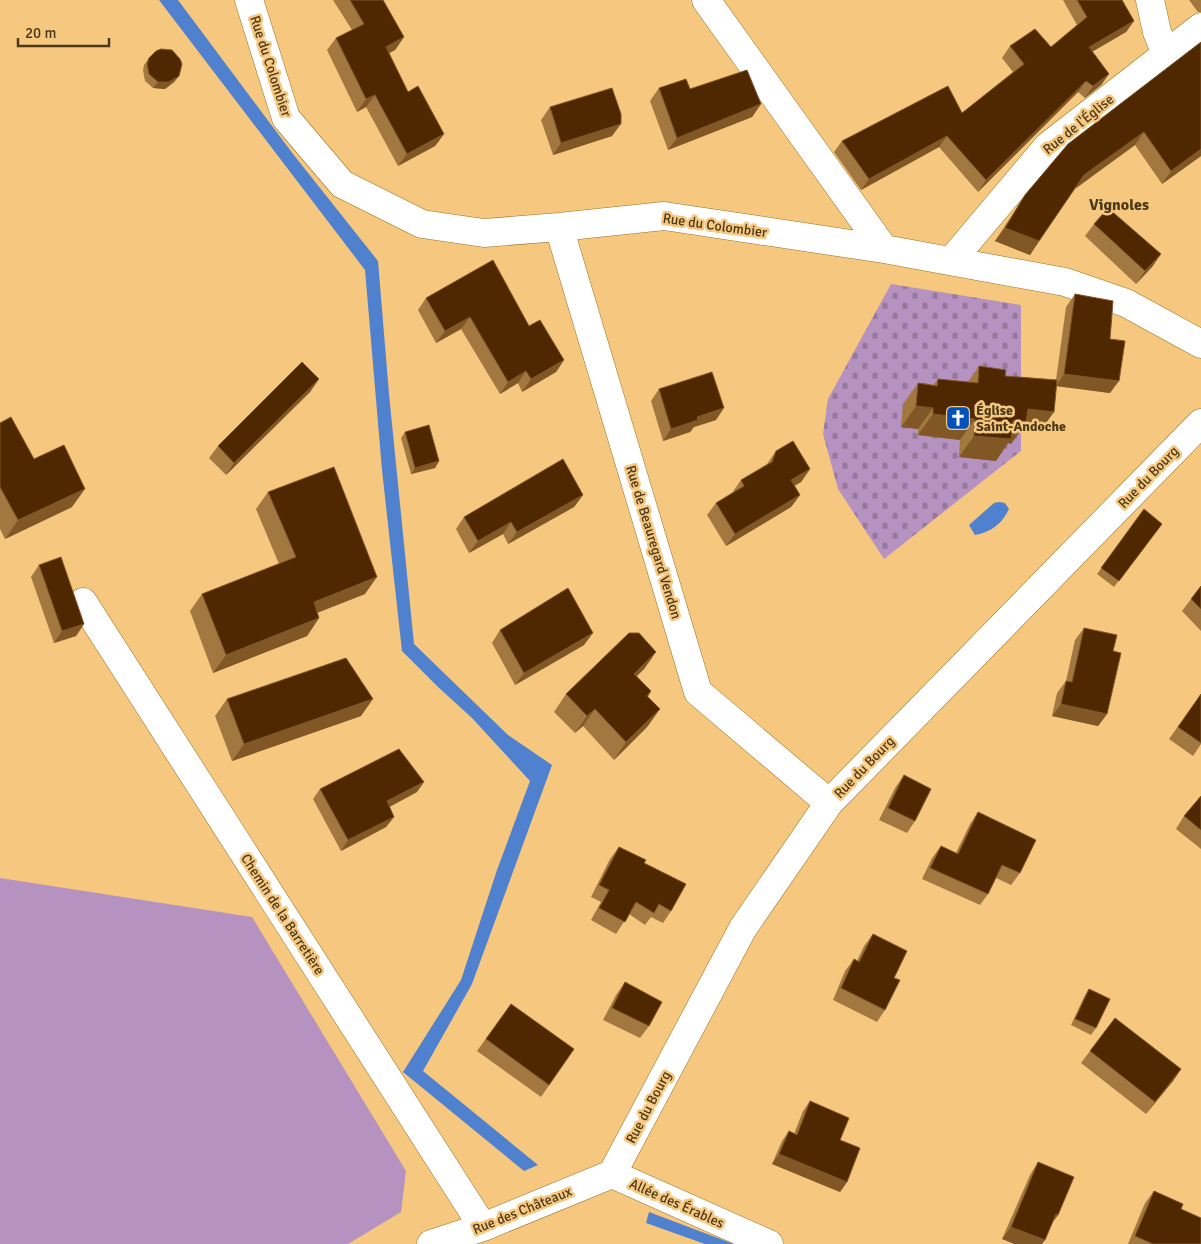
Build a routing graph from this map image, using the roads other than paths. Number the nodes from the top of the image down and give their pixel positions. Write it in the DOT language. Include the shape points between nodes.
graph roads {
  1 [pos="249,0"];
  2 [pos="706,0"];
  3 [pos="1150,0"];
  4 [pos="1201,27"];
  5 [pos="1166,54"];
  6 [pos="559,227"];
  7 [pos="884,249"];
  8 [pos="951,261"];
  9 [pos="1201,344"];
  10 [pos="1201,423"];
  11 [pos="83,602"];
  12 [pos="829,803"];
  13 [pos="612,1174"];
  14 [pos="483,1227"];
  15 [pos="431,1244"];
  16 [pos="769,1244"];
  1 -- 6 [label="street, Rue du Colombier" via="286,118 342,184 422,224 484,233"];
  2 -- 7 [label="street"];
  3 -- 5 [label="street"];
  4 -- 5 [label="street, Rue de l'Église"];
  5 -- 8 [label="street, Rue de l'Église" via="1048,146"];
  6 -- 7 [label="street, Rue du Colombier" via="664,216"];
  6 -- 12 [label="street, Rue de Beauregard Vendon" via="698,692"];
  7 -- 8 [label="street, Rue du Colombier"];
  8 -- 9 [label="street, Rue du Colombier" via="1065,282 1126,302"];
  10 -- 12 [label="street, Rue du Bourg"];
  11 -- 14 [label="street, Chemin de la Barretière"];
  12 -- 13 [label="street, Rue du Bourg" via="743,928"];
  13 -- 14 [label="street, Rue des Châteaux"];
  13 -- 16 [label="street, Allée des Érables"];
  14 -- 15 [label="street, Rue des Châteaux"];
}
